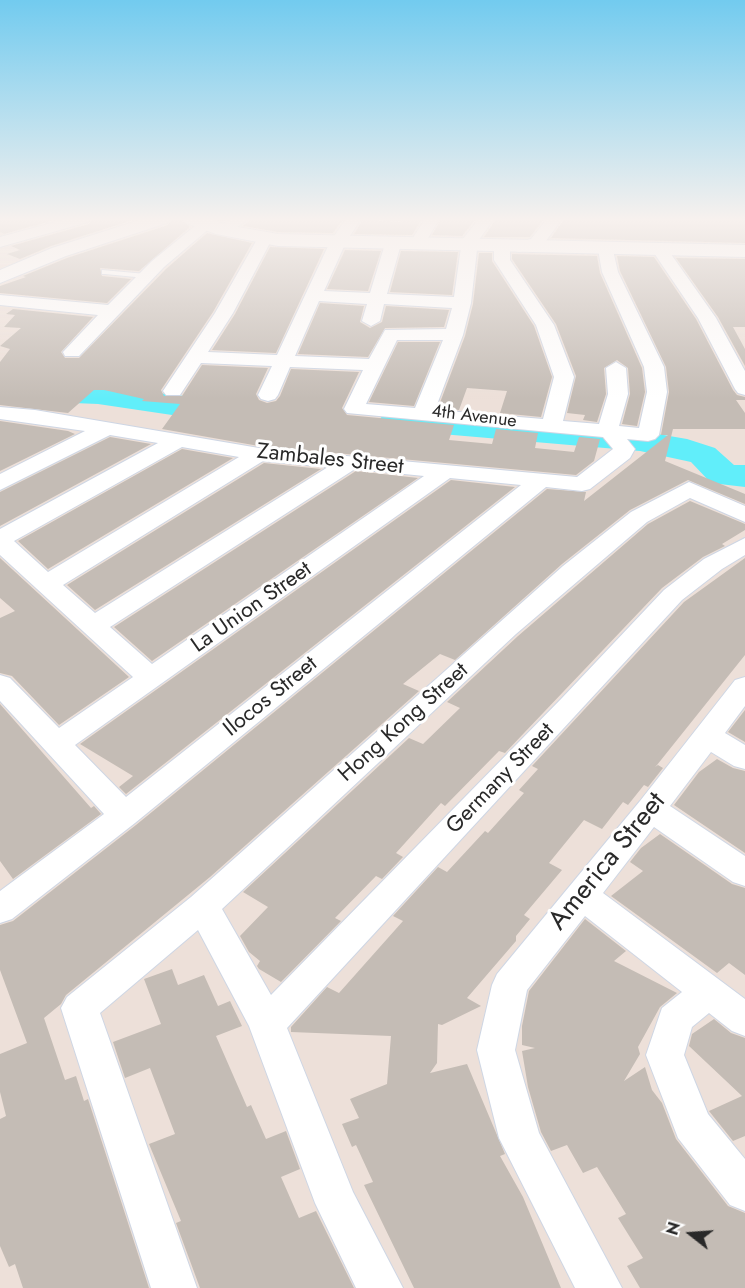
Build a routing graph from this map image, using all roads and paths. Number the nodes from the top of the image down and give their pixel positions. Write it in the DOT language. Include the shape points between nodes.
graph roads {
  1 [pos="143,279"];
  2 [pos="243,279"];
  3 [pos="322,279"];
  4 [pos="382,279"];
  5 [pos="465,279"];
  6 [pos="513,279"];
  7 [pos="613,279"];
  8 [pos="681,279"];
  9 [pos="315,296"];
  10 [pos="376,298"];
  11 [pos="0,300"];
  12 [pos="462,303"];
  13 [pos="112,311"];
  14 [pos="371,321"];
  15 [pos="454,336"];
  16 [pos="72,352"];
  17 [pos="196,357"];
  18 [pos="284,362"];
  19 [pos="375,365"];
  20 [pos="616,368"];
  21 [pos="745,389"];
  22 [pos="173,391"];
  23 [pos="268,395"];
  24 [pos="0,413"];
  25 [pos="423,414"];
  26 [pos="34,416"];
  27 [pos="552,425"];
  28 [pos="105,429"];
  29 [pos="0,433"];
  30 [pos="614,437"];
  31 [pos="177,442"];
  32 [pos="259,454"];
  33 [pos="348,464"];
  34 [pos="446,471"];
  35 [pos="540,481"];
  36 [pos="0,483"];
  37 [pos="745,515"];
  38 [pos="0,540"];
  39 [pos="745,545"];
  40 [pos="48,583"];
  41 [pos="93,626"];
  42 [pos="152,679"];
  43 [pos="0,684"];
  44 [pos="745,686"];
  45 [pos="706,735"];
  46 [pos="57,744"];
  47 [pos="745,759"];
  48 [pos="651,809"];
  49 [pos="124,815"];
  50 [pos="745,873"];
  51 [pos="581,895"];
  52 [pos="3,901"];
  53 [pos="203,906"];
  54 [pos="708,992"];
  55 [pos="745,1020"];
  56 [pos="267,1024"];
  57 [pos="745,1191"];
  58 [pos="174,1288"];
  59 [pos="380,1288"];
  60 [pos="599,1288"];
  1 -- 13 [label="street"];
  2 -- 17 [label="street"];
  3 -- 9 [label="street"];
  4 -- 10 [label="street"];
  5 -- 12 [label="street, 4th Avenue"];
  6 -- 27 [label="street" via="545,325 564,376"];
  7 -- 30 [label="street, 4th Avenue" via="654,368 657,392 648,435"];
  8 -- 21 [label="street" via="708,318"];
  9 -- 10 [label="street"];
  9 -- 18 [label="street"];
  10 -- 12 [label="street"];
  10 -- 14 [label="street"];
  11 -- 13 [label="street"];
  12 -- 15 [label="street, 4th Avenue"];
  13 -- 16 [label="street"];
  15 -- 19 [label="street" via="393,334"];
  15 -- 25 [label="street, 4th Avenue"];
  17 -- 18 [label="street"];
  17 -- 22 [label="street"];
  18 -- 19 [label="street"];
  18 -- 23 [label="street"];
  19 -- 25 [label="street" via="354,409"];
  20 -- 30 [label="street"];
  24 -- 26 [label="street, Zambales Street"];
  25 -- 27 [label="street, 4th Avenue"];
  26 -- 28 [label="street, Zambales Street"];
  26 -- 29 [label="street"];
  27 -- 30 [label="street, 4th Avenue"];
  28 -- 31 [label="street, Zambales Street"];
  28 -- 36 [label="street"];
  30 -- 35 [label="street, Zambales Street" via="624,449 622,453 582,484"];
  31 -- 32 [label="street, Zambales Street"];
  31 -- 38 [label="street"];
  32 -- 33 [label="street, Zambales Street"];
  32 -- 40 [label="street"];
  33 -- 34 [label="street, Zambales Street"];
  33 -- 41 [label="street"];
  34 -- 35 [label="street, Zambales Street"];
  34 -- 42 [label="street, La Union Street"];
  35 -- 49 [label="street, Ilocos Street"];
  37 -- 53 [label="street, Hong Kong Street" via="689,489 639,517 507,628"];
  38 -- 40 [label="street"];
  39 -- 56 [label="street, Germany Street" via="673,595"];
  40 -- 41 [label="street"];
  41 -- 42 [label="street"];
  42 -- 46 [label="street, La Union Street"];
  43 -- 46 [label="street"];
  44 -- 45 [label="street, America Street"];
  45 -- 47 [label="street"];
  45 -- 48 [label="street, America Street"];
  46 -- 49 [label="street"];
  48 -- 50 [label="street"];
  48 -- 51 [label="street, America Street"];
  49 -- 52 [label="street, Ilocos Street"];
  51 -- 54 [label="street"];
  51 -- 60 [label="street, America Street" via="510,985 496,1050 520,1138"];
  53 -- 56 [label="street"];
  53 -- 58 [label="street, Hong Kong Street" via="80,1008"];
  54 -- 55 [label="street"];
  54 -- 57 [label="street" via="675,1019 665,1055 692,1125"];
  56 -- 59 [label="street" via="336,1203"];
}
